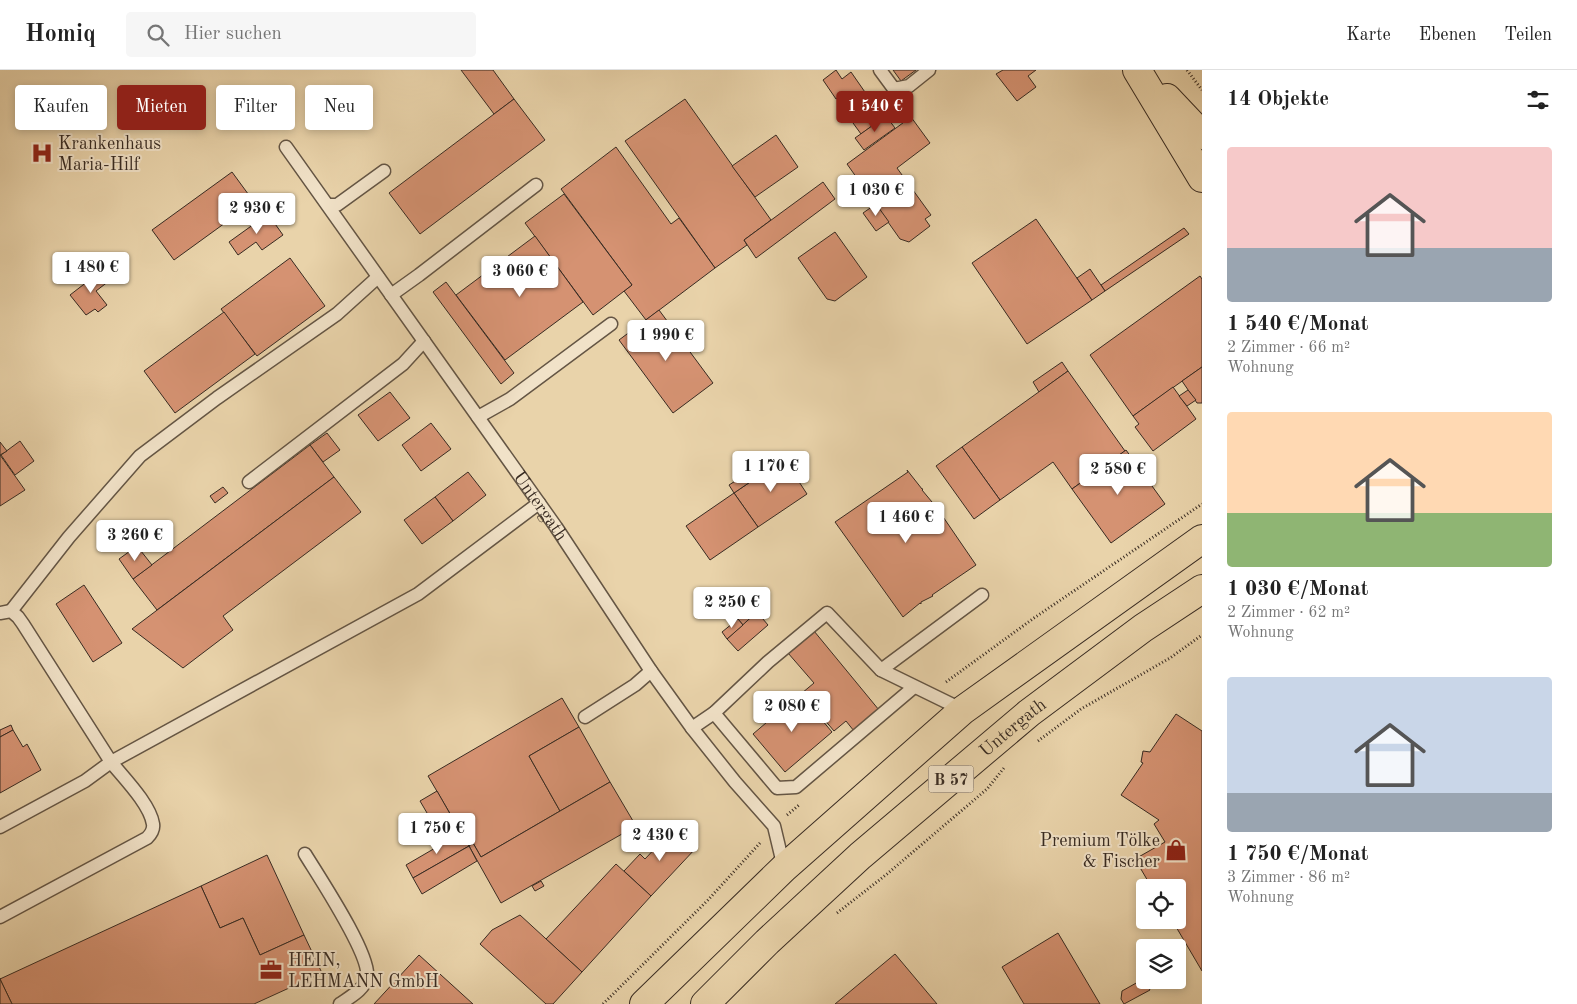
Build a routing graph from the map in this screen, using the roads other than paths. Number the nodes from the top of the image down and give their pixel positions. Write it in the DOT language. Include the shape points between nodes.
graph roads {
  1 [pos="880,70"];
  2 [pos="930,70"];
  3 [pos="1137,70"];
  4 [pos="1141,70"];
  5 [pos="1202,135"];
  6 [pos="286,147"];
  7 [pos="384,171"];
  8 [pos="1202,178"];
  9 [pos="536,185"];
  10 [pos="328,205"];
  11 [pos="378,277"];
  12 [pos="391,295"];
  13 [pos="611,324"];
  14 [pos="424,341"];
  15 [pos="478,417"];
  16 [pos="249,482"];
  17 [pos="539,502"];
  18 [pos="1202,539"];
  19 [pos="1202,589"];
  20 [pos="982,596"];
  21 [pos="5,612"];
  22 [pos="881,670"];
  23 [pos="651,671"];
  24 [pos="914,687"];
  25 [pos="963,710"];
  26 [pos="714,713"];
  27 [pos="585,717"];
  28 [pos="692,728"];
  29 [pos="111,762"];
  30 [pos="0,827"];
  31 [pos="305,854"];
  32 [pos="784,868"];
  33 [pos="0,917"];
  34 [pos="767,942"];
  35 [pos="340,1004"];
  36 [pos="644,1004"];
  37 [pos="705,1004"];
  1 -- 2 [label="lane" via="894,88 909,86"];
  3 -- 8 [label="main road"];
  4 -- 5 [label="main road"];
  6 -- 10 [label="lane, Untergath"];
  7 -- 10 [label="lane" via="336,205"];
  9 -- 12 [label="lane"];
  10 -- 11 [label="lane, Untergath"];
  11 -- 12 [label="lane, Untergath"];
  11 -- 21 [label="lane" via="337,314 216,398 140,456"];
  12 -- 14 [label="lane, Untergath"];
  13 -- 15 [label="lane" via="510,398"];
  14 -- 15 [label="lane, Untergath"];
  14 -- 16 [label="lane" via="403,364"];
  15 -- 17 [label="lane, Untergath"];
  17 -- 23 [label="lane, Untergath"];
  17 -- 29 [label="lane" via="418,594"];
  18 -- 25 [label="main road, B 57"];
  19 -- 34 [label="main road, Untergath / B 57" via="1143,628 1029,713 896,825"];
  20 -- 22 [label="lane"];
  21 -- 29 [label="lane" via="18,617 23,624"];
  22 -- 24 [label="lane"];
  22 -- 26 [label="lane" via="827,612"];
  23 -- 27 [label="lane"];
  23 -- 28 [label="lane, Untergath"];
  24 -- 25 [label="lane"];
  24 -- 26 [label="lane" via="796,787 777,788"];
  25 -- 32 [label="main road, B 57"];
  26 -- 28 [label="lane"];
  28 -- 32 [label="lane, Untergath" via="774,826"];
  29 -- 30 [label="lane" via="84,781"];
  29 -- 33 [label="lane" via="150,814 152,833"];
  31 -- 35 [label="lane" via="357,942 366,965 367,979 358,991"];
  32 -- 34 [label="main road, Untergath"];
  32 -- 36 [label="main road, B 57"];
  34 -- 37 [label="main road, Untergath / B 57"];
}
